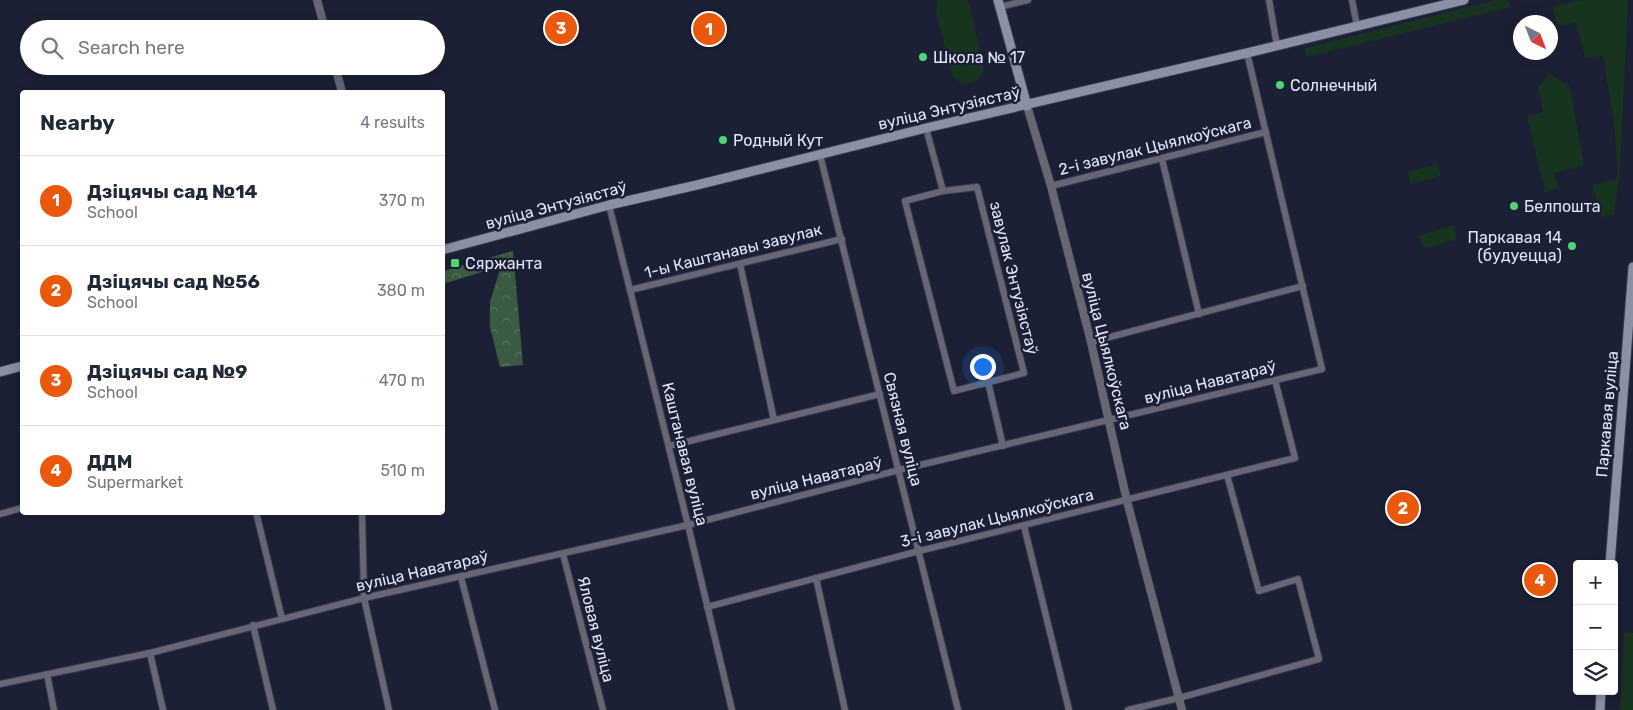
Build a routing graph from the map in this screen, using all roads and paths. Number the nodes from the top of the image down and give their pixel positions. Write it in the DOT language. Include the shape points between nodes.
graph roads {
  1 [pos="317,0"];
  2 [pos="1028,0"];
  3 [pos="1269,0"];
  4 [pos="1352,0"];
  5 [pos="1464,0"];
  6 [pos="999,3"];
  7 [pos="323,20"];
  8 [pos="1358,26"];
  9 [pos="1277,46"];
  10 [pos="1247,53"];
  11 [pos="337,75"];
  12 [pos="341,90"];
  13 [pos="1027,106"];
  14 [pos="926,128"];
  15 [pos="1266,132"];
  16 [pos="820,155"];
  17 [pos="1162,158"];
  18 [pos="1051,186"];
  19 [pos="944,191"];
  20 [pos="609,205"];
  21 [pos="842,239"];
  22 [pos="445,249"];
  23 [pos="740,264"];
  24 [pos="1633,266"];
  25 [pos="1303,286"];
  26 [pos="630,290"];
  27 [pos="1199,314"];
  28 [pos="1090,342"];
  29 [pos="20,367"];
  30 [pos="0,372"];
  31 [pos="1275,380"];
  32 [pos="988,382"];
  33 [pos="880,394"];
  34 [pos="774,420"];
  35 [pos="1108,421"];
  36 [pos="669,446"];
  37 [pos="1003,446"];
  38 [pos="899,470"];
  39 [pos="1227,475"];
  40 [pos="1127,501"];
  41 [pos="20,509"];
  42 [pos="0,514"];
  43 [pos="257,515"];
  44 [pos="362,515"];
  45 [pos="688,525"];
  46 [pos="1024,526"];
  47 [pos="919,551"];
  48 [pos="564,554"];
  49 [pos="1610,560"];
  50 [pos="461,576"];
  51 [pos="816,578"];
  52 [pos="364,598"];
  53 [pos="707,607"];
  54 [pos="282,619"];
  55 [pos="253,626"];
  56 [pos="150,653"];
  57 [pos="47,674"];
  58 [pos="0,684"];
  59 [pos="1600,695"];
  60 [pos="1179,698"];
  61 [pos="54,710"];
  62 [pos="163,710"];
  63 [pos="273,710"];
  64 [pos="390,710"];
  65 [pos="495,710"];
  66 [pos="602,710"];
  67 [pos="732,710"];
  68 [pos="845,710"];
  69 [pos="958,710"];
  70 [pos="1069,710"];
  71 [pos="1128,710"];
  72 [pos="1182,710"];
  73 [pos="1600,710"];
  1 -- 7 [label="street"];
  2 -- 6 [label="street"];
  3 -- 9 [label="street"];
  4 -- 8 [label="street"];
  5 -- 8 [label="main road, вуліца Энтузіястаў"];
  6 -- 13 [label="main road, вуліца Цыялкоўскага"];
  8 -- 9 [label="main road, вуліца Энтузіястаў"];
  9 -- 10 [label="main road, вуліца Энтузіястаў"];
  10 -- 13 [label="main road, вуліца Энтузіястаў"];
  10 -- 15 [label="street, вуліца Наватараў"];
  11 -- 12 [label="street"];
  13 -- 14 [label="main road, вуліца Энтузіястаў"];
  13 -- 18 [label="street, вуліца Цыялкоўскага"];
  14 -- 16 [label="main road, вуліца Энтузіястаў"];
  14 -- 19 [label="street"];
  15 -- 17 [label="street, 2-і завулак Цыялкоўскага"];
  15 -- 25 [label="street, вуліца Наватараў"];
  16 -- 20 [label="main road, вуліца Энтузіястаў"];
  16 -- 21 [label="street, Связная вуліца"];
  17 -- 18 [label="street, 2-і завулак Цыялкоўскага"];
  17 -- 27 [label="street"];
  18 -- 28 [label="street, вуліца Цыялкоўскага"];
  19 -- 32 [label="street, завулак Энтузіястаў" via="977,187 1024,374"];
  19 -- 32 [label="street, завулак Энтузіястаў" via="905,201 954,391"];
  20 -- 22 [label="main road, вуліца Энтузіястаў"];
  20 -- 26 [label="street, Каштанавая вуліца"];
  21 -- 23 [label="street, 1-ы Каштанавы завулак"];
  21 -- 33 [label="street, Связная вуліца"];
  23 -- 26 [label="street, 1-ы Каштанавы завулак"];
  23 -- 34 [label="street"];
  24 -- 49 [label="main road, Паркавая вуліца"];
  25 -- 27 [label="street"];
  25 -- 31 [label="street, вуліца Наватараў" via="1322,369"];
  26 -- 36 [label="street, Каштанавая вуліца"];
  27 -- 28 [label="street"];
  28 -- 35 [label="street, вуліца Цыялкоўскага"];
  29 -- 30 [label="main road"];
  31 -- 35 [label="street, вуліца Наватараў"];
  31 -- 39 [label="street, 3-і завулак Цыялкоўскага" via="1295,458"];
  32 -- 37 [label="street"];
  33 -- 34 [label="street"];
  33 -- 38 [label="street, Связная вуліца"];
  34 -- 36 [label="street"];
  35 -- 37 [label="street, вуліца Наватараў"];
  35 -- 40 [label="street, вуліца Цыялкоўскага"];
  36 -- 45 [label="street, Каштанавая вуліца"];
  37 -- 38 [label="street, вуліца Наватараў"];
  38 -- 45 [label="street, вуліца Наватараў"];
  38 -- 47 [label="street, Связная вуліца"];
  39 -- 40 [label="street, 3-і завулак Цыялкоўскага"];
  39 -- 60 [label="street" via="1259,591 1298,579 1319,659"];
  40 -- 46 [label="street, 3-і завулак Цыялкоўскага"];
  40 -- 60 [label="street, вуліца Цыялкоўскага"];
  41 -- 42 [label="street"];
  43 -- 54 [label="street"];
  44 -- 52 [label="street"];
  45 -- 48 [label="street, вуліца Наватараў"];
  45 -- 53 [label="street, Каштанавая вуліца"];
  46 -- 47 [label="street, 3-і завулак Цыялкоўскага"];
  46 -- 70 [label="street"];
  47 -- 51 [label="street, 3-і завулак Цыялкоўскага"];
  47 -- 69 [label="street, Связная вуліца"];
  48 -- 50 [label="street, вуліца Наватараў"];
  48 -- 66 [label="street, Яловая вуліца"];
  50 -- 52 [label="street, вуліца Наватараў"];
  50 -- 65 [label="street"];
  51 -- 53 [label="street, 3-і завулак Цыялкоўскага"];
  51 -- 68 [label="street"];
  52 -- 54 [label="street, вуліца Наватараў"];
  52 -- 64 [label="street"];
  53 -- 67 [label="street, Каштанавая вуліца"];
  54 -- 55 [label="street, вуліца Наватараў"];
  55 -- 56 [label="street, вуліца Наватараў"];
  55 -- 63 [label="street"];
  56 -- 57 [label="street, вуліца Наватараў"];
  56 -- 62 [label="street"];
  57 -- 58 [label="street, вуліца Наватараў"];
  57 -- 61 [label="street"];
  59 -- 73 [label="main road"];
  60 -- 71 [label="street"];
  60 -- 72 [label="street, вуліца Цыялкоўскага"];
}
